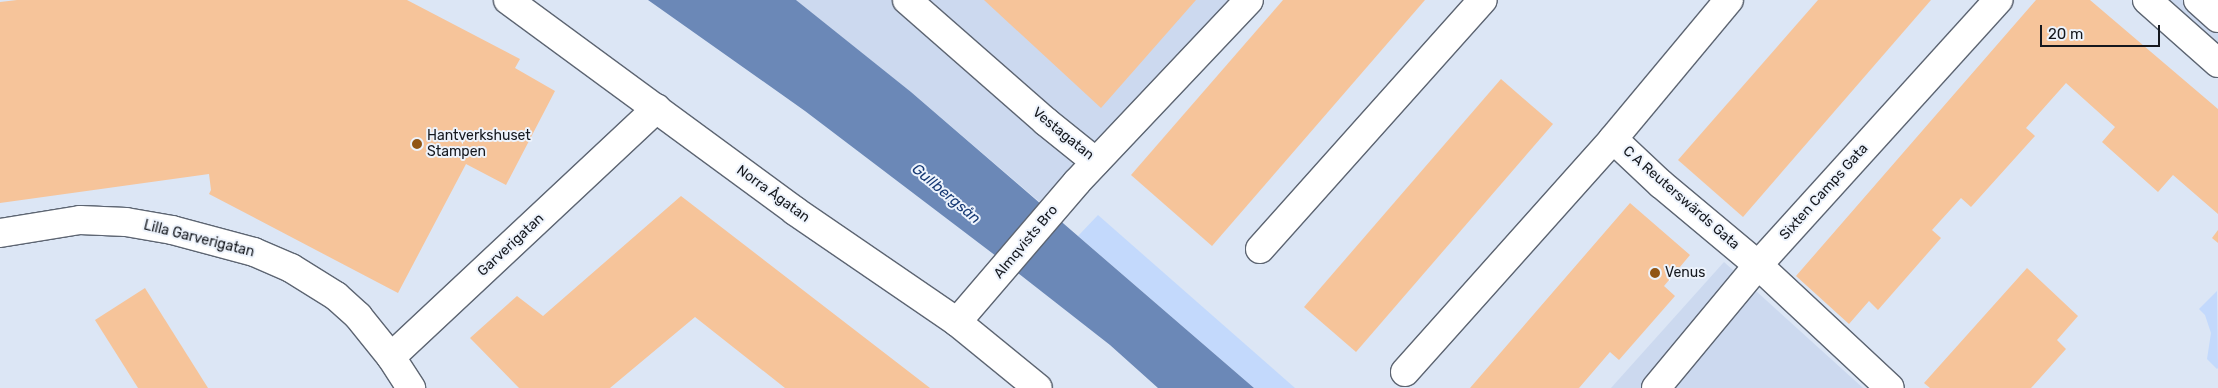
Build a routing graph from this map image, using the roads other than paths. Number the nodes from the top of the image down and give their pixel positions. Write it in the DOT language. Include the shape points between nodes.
graph roads {
  1 [pos="508,0"];
  2 [pos="907,0"];
  3 [pos="1250,0"];
  4 [pos="1483,0"];
  5 [pos="1729,0"];
  6 [pos="1998,0"];
  7 [pos="2147,0"];
  8 [pos="2198,0"];
  9 [pos="2218,18"];
  10 [pos="2218,63"];
  11 [pos="657,108"];
  12 [pos="1613,139"];
  13 [pos="1096,162"];
  14 [pos="0,232"];
  15 [pos="1260,249"];
  16 [pos="1758,265"];
  17 [pos="957,322"];
  18 [pos="391,357"];
  19 [pos="1405,372"];
  20 [pos="411,388"];
  21 [pos="1038,388"];
  22 [pos="1656,388"];
  23 [pos="1890,388"];
  1 -- 11 [label="street, Norra Ågatan"];
  2 -- 13 [label="street, Vestagatan"];
  3 -- 13 [label="street, Vestagatan"];
  4 -- 15 [label="street"];
  5 -- 12 [label="street"];
  6 -- 16 [label="street, Sixten Camps Gata"];
  7 -- 10 [label="street"];
  8 -- 9 [label="street"];
  11 -- 17 [label="street, Norra Ågatan" via="795,211"];
  11 -- 18 [label="street, Garverigatan"];
  12 -- 16 [label="street, C A Reuterswärds Gata"];
  12 -- 19 [label="street, C A Reuterswärds Gata"];
  13 -- 17 [label="street, Almqvists Bro"];
  14 -- 18 [label="street, Lilla Garverigatan" via="80,220 126,222 172,230 254,252 291,268 336,296 358,316"];
  16 -- 22 [label="street, Sixten Camps Gata"];
  16 -- 23 [label="street, C A Reuterswärds Gata"];
  17 -- 21 [label="street, Norra Ågatan"];
  18 -- 20 [label="street"];
}
